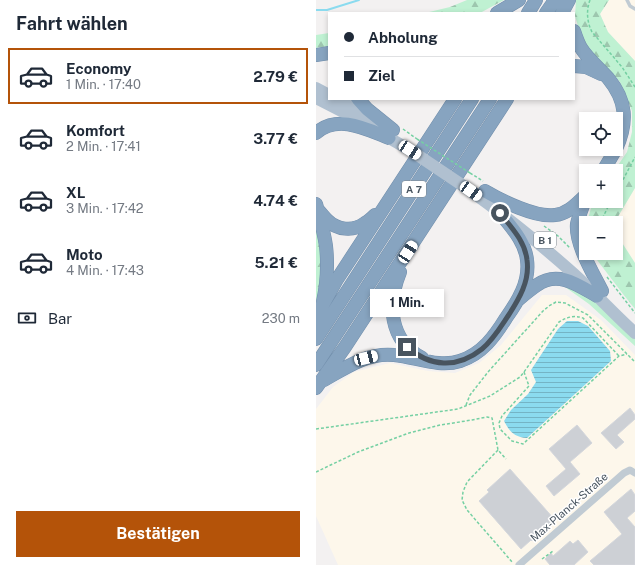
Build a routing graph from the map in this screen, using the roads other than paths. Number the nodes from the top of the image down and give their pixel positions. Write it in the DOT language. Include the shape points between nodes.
graph roads {
  1 [pos="520,0"];
  2 [pos="536,0"];
  3 [pos="555,0"];
  4 [pos="570,0"];
  5 [pos="627,0"];
  6 [pos="635,9"];
  7 [pos="499,12"];
  8 [pos="512,12"];
  9 [pos="529,12"];
  10 [pos="547,12"];
  11 [pos="563,12"];
  12 [pos="570,12"];
  13 [pos="575,33"];
  14 [pos="328,53"];
  15 [pos="316,55"];
  16 [pos="575,66"];
  17 [pos="608,78"];
  18 [pos="316,88"];
  19 [pos="328,94"];
  20 [pos="316,98"];
  21 [pos="338,100"];
  22 [pos="359,100"];
  23 [pos="454,100"];
  24 [pos="471,100"];
  25 [pos="489,100"];
  26 [pos="506,100"];
  27 [pos="623,129"];
  28 [pos="316,133"];
  29 [pos="391,134"];
  30 [pos="466,178"];
  31 [pos="486,187"];
  32 [pos="579,202"];
  33 [pos="317,206"];
  34 [pos="582,208"];
  35 [pos="383,209"];
  36 [pos="500,213"];
  37 [pos="408,252"];
  38 [pos="599,294"];
  39 [pos="519,299"];
  40 [pos="322,306"];
  41 [pos="635,325"];
  42 [pos="316,326"];
  43 [pos="635,333"];
  44 [pos="316,339"];
  45 [pos="431,362"];
  46 [pos="316,365"];
  47 [pos="318,385"];
  48 [pos="635,473"];
  49 [pos="523,564"];
  1 -- 7 [label="highway"];
  1 -- 8 [label="highway"];
  2 -- 9 [label="highway"];
  3 -- 10 [label="highway"];
  4 -- 11 [label="highway"];
  4 -- 12 [label="highway"];
  5 -- 6 [label="lane"];
  13 -- 17 [label="highway" via="586,54"];
  14 -- 15 [label="highway"];
  16 -- 17 [label="highway" via="586,67"];
  17 -- 27 [label="highway" via="622,102"];
  18 -- 19 [label="main road"];
  20 -- 29 [label="main road, B 1"];
  21 -- 29 [label="main road, B 1"];
  22 -- 29 [label="highway"];
  23 -- 35 [label="highway"];
  24 -- 44 [label="highway, A 7"];
  25 -- 46 [label="highway, A 7"];
  26 -- 37 [label="highway"];
  28 -- 29 [label="highway" via="320,129 340,123"];
  29 -- 30 [label="main road, B 1, bridge" via="414,144"];
  30 -- 31 [label="main road, B 1"];
  30 -- 36 [label="main road, B 1"];
  31 -- 32 [label="highway" via="506,203 542,215 555,216"];
  31 -- 38 [label="main road, B 1" via="554,248"];
  33 -- 35 [label="highway" via="327,221 344,229 364,224"];
  33 -- 40 [label="highway" via="327,263"];
  34 -- 38 [label="highway" via="577,224 577,236"];
  35 -- 40 [label="highway"];
  36 -- 38 [label="main road, B 1"];
  36 -- 39 [label="highway" via="523,243 527,258 528,271"];
  37 -- 45 [label="highway" via="393,294 394,322 407,347"];
  37 -- 47 [label="highway"];
  38 -- 39 [label="highway" via="572,281 558,279 538,284"];
  38 -- 41 [label="main road, B 1"];
  38 -- 43 [label="main road, B 1"];
  39 -- 45 [label="highway" via="498,331 482,349 461,361"];
  40 -- 42 [label="highway"];
  45 -- 47 [label="highway" via="380,355 349,366"];
  48 -- 49 [label="street, Max-Planck-Straße" via="630,470 624,473"];
}
